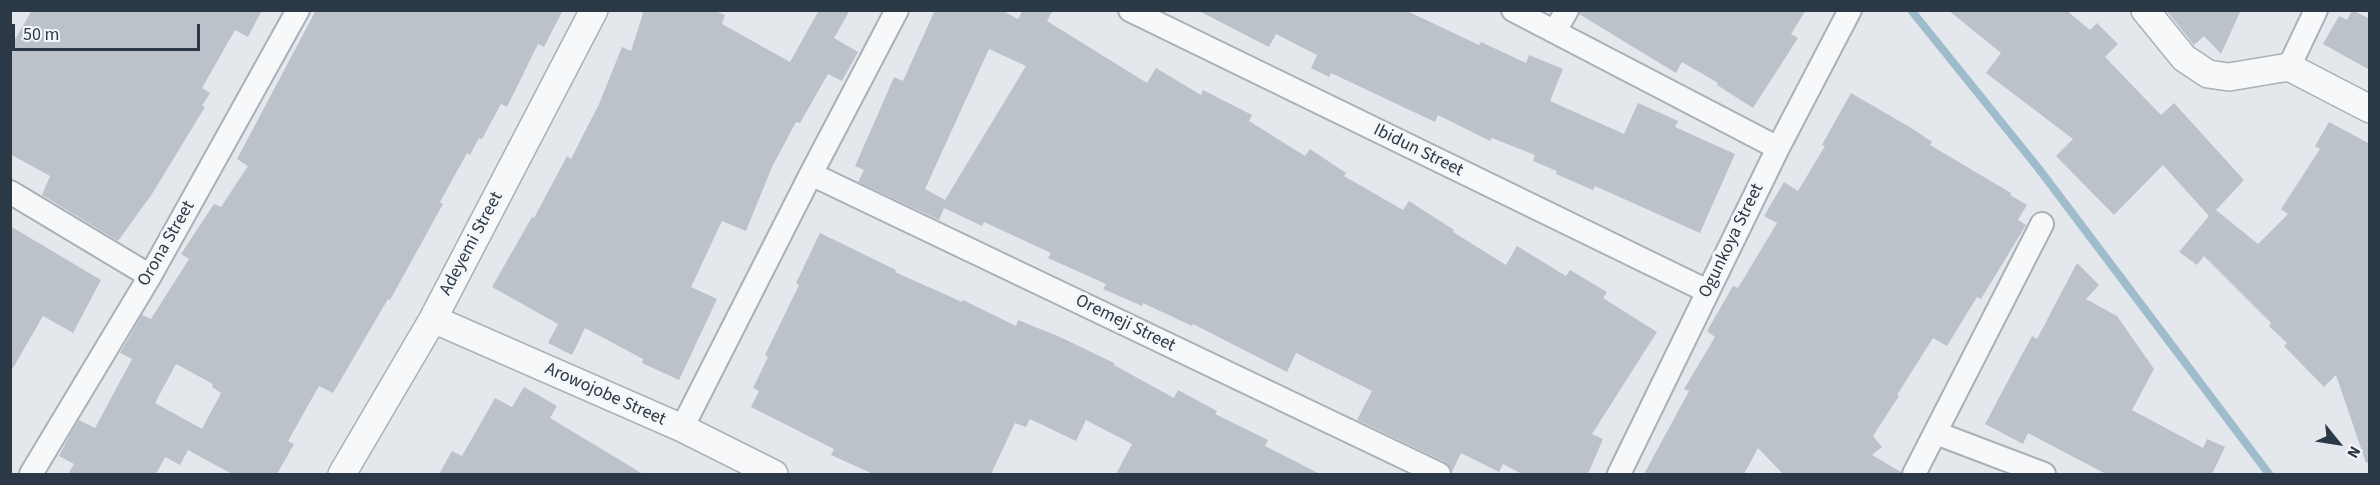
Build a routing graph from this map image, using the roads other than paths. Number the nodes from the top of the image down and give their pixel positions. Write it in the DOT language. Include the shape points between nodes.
graph roads {
  1 [pos="298,10"];
  2 [pos="594,10"];
  3 [pos="897,10"];
  4 [pos="1130,10"];
  5 [pos="1513,10"];
  6 [pos="1567,10"];
  7 [pos="1850,10"];
  8 [pos="2145,10"];
  9 [pos="2316,10"];
  10 [pos="1556,31"];
  11 [pos="2289,67"];
  12 [pos="2370,109"];
  13 [pos="1778,148"];
  14 [pos="811,174"];
  15 [pos="10,192"];
  16 [pos="2042,224"];
  17 [pos="150,276"];
  18 [pos="1707,291"];
  19 [pos="433,319"];
  20 [pos="682,428"];
  21 [pos="1936,433"];
  22 [pos="31,474"];
  23 [pos="342,474"];
  24 [pos="774,474"];
  25 [pos="1439,474"];
  26 [pos="1618,474"];
  27 [pos="1914,474"];
  28 [pos="2044,474"];
  1 -- 17 [label="street, Orona Street"];
  2 -- 19 [label="street, Adeyemi Street"];
  3 -- 14 [label="street"];
  4 -- 18 [label="street, Ibidun Street"];
  5 -- 10 [label="street"];
  6 -- 10 [label="street"];
  7 -- 13 [label="street, Ogunkoya Street"];
  8 -- 11 [label="street" via="2184,58 2208,74 2229,77"];
  9 -- 11 [label="street"];
  10 -- 13 [label="street"];
  11 -- 12 [label="street"];
  13 -- 18 [label="street, Ogunkoya Street"];
  14 -- 20 [label="street"];
  14 -- 25 [label="street, Oremeji Street"];
  15 -- 17 [label="street"];
  16 -- 21 [label="street"];
  17 -- 22 [label="street, Orona Street"];
  18 -- 26 [label="street, Ogunkoya Street"];
  19 -- 20 [label="street, Arowojobe Street"];
  19 -- 23 [label="street, Adeyemi Street"];
  20 -- 24 [label="street, Arowojobe Street"];
  21 -- 27 [label="street"];
  21 -- 28 [label="street"];
}
